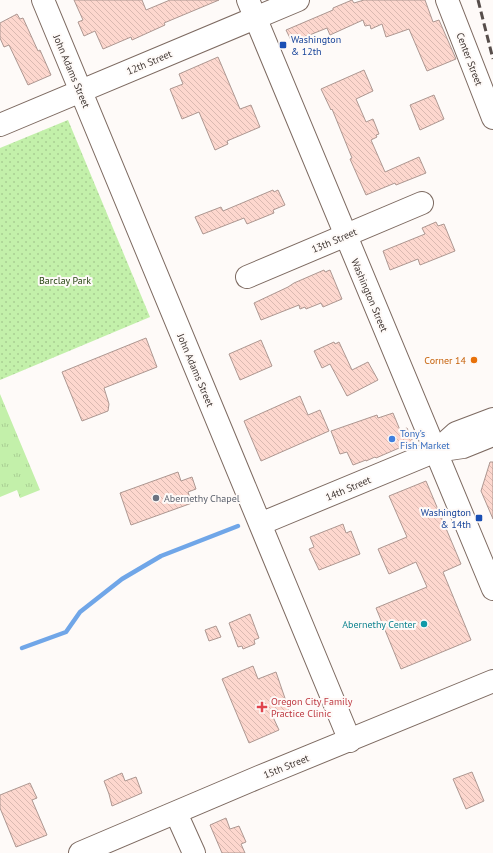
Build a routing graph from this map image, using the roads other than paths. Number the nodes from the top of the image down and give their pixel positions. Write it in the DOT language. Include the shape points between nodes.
graph roads {
  1 [pos="42,0"];
  2 [pos="298,0"];
  3 [pos="447,0"];
  4 [pos="252,9"];
  5 [pos="81,91"];
  6 [pos="493,118"];
  7 [pos="0,125"];
  8 [pos="422,203"];
  9 [pos="346,236"];
  10 [pos="247,277"];
  11 [pos="493,419"];
  12 [pos="493,435"];
  13 [pos="436,452"];
  14 [pos="260,524"];
  15 [pos="493,589"];
  16 [pos="493,681"];
  17 [pos="350,740"];
  18 [pos="176,813"];
  19 [pos="80,853"];
  20 [pos="194,853"];
  1 -- 5 [label="street, John Adams Street"];
  2 -- 4 [label="street, 12th Street"];
  3 -- 6 [label="street, Center Street"];
  4 -- 5 [label="street, 12th Street"];
  4 -- 9 [label="street, Washington Street"];
  5 -- 7 [label="street, 12th Street"];
  5 -- 14 [label="street, John Adams Street"];
  8 -- 9 [label="street, 13th Street"];
  9 -- 10 [label="street, 13th Street"];
  9 -- 13 [label="street, Washington Street"];
  11 -- 13 [label="street, 14th Street" via="456,433"];
  12 -- 13 [label="street, 14th Street" via="463,447"];
  13 -- 14 [label="street, 14th Street"];
  13 -- 15 [label="street, Washington Street"];
  14 -- 17 [label="street, John Adams Street"];
  16 -- 17 [label="street, 15th Street"];
  17 -- 18 [label="street, 15th Street"];
  18 -- 19 [label="street, 15th Street"];
  18 -- 20 [label="street"];
}
